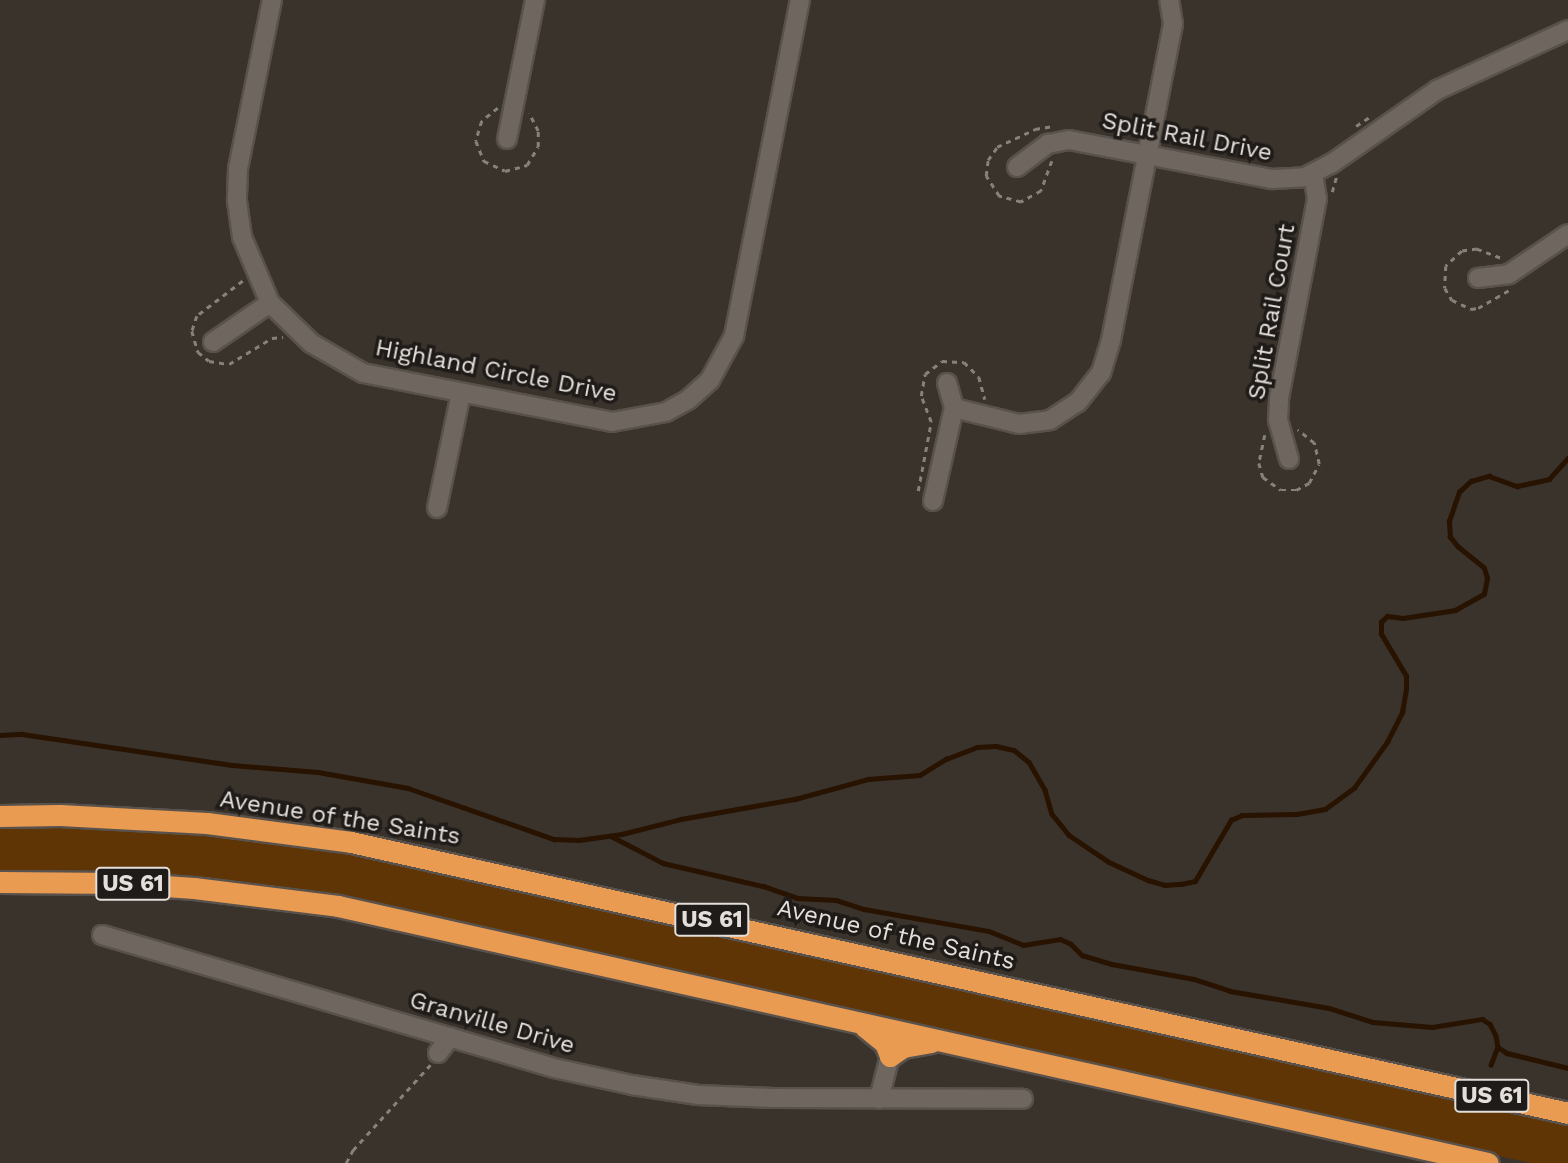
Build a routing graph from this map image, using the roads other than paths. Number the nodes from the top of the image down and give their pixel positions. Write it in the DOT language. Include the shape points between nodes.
graph roads {
  1 [pos="272,0"];
  2 [pos="535,0"];
  3 [pos="800,0"];
  4 [pos="1170,0"];
  5 [pos="1568,30"];
  6 [pos="507,139"];
  7 [pos="1148,153"];
  8 [pos="1017,167"];
  9 [pos="1313,173"];
  10 [pos="1568,234"];
  11 [pos="1478,278"];
  12 [pos="270,303"];
  13 [pos="213,342"];
  14 [pos="947,383"];
  15 [pos="461,393"];
  16 [pos="954,408"];
  17 [pos="1289,459"];
  18 [pos="925,499"];
  19 [pos="437,508"];
  20 [pos="0,816"];
  21 [pos="0,882"];
  22 [pos="102,935"];
  23 [pos="856,1021"];
  24 [pos="450,1037"];
  25 [pos="941,1040"];
  26 [pos="437,1056"];
  27 [pos="890,1056"];
  28 [pos="879,1099"];
  29 [pos="1023,1099"];
  30 [pos="1568,1113"];
  31 [pos="1488,1163"];
  1 -- 12 [label="street, Highland Circle Drive" via="238,168 237,201 242,237"];
  2 -- 6 [label="street"];
  3 -- 15 [label="street, Highland Circle Drive" via="734,335 710,380 666,412 612,422"];
  4 -- 7 [label="street" via="1173,24"];
  5 -- 9 [label="street, Split Rail Drive" via="1437,90"];
  7 -- 8 [label="street, Split Rail Drive" via="1069,140 1048,144"];
  7 -- 9 [label="street, Split Rail Drive" via="1272,179"];
  7 -- 16 [label="street" via="1101,373 1078,402 1050,420 1019,424"];
  9 -- 17 [label="street, Split Rail Court" via="1317,199 1279,398 1278,420"];
  10 -- 11 [label="street" via="1509,274"];
  12 -- 13 [label="street"];
  12 -- 15 [label="street, Highland Circle Drive" via="311,342 363,373"];
  14 -- 16 [label="street"];
  15 -- 19 [label="street"];
  16 -- 18 [label="street"];
  20 -- 30 [label="highway, Avenue of the Saints / US 61" via="207,822 351,842"];
  21 -- 23 [label="highway, US 61" via="182,887 338,906"];
  22 -- 24 [label="street, Granville Drive"];
  23 -- 25 [label="highway, US 61"];
  23 -- 27 [label="highway" via="885,1043"];
  24 -- 26 [label="street"];
  24 -- 28 [label="street, Granville Drive" via="554,1068 698,1095"];
  25 -- 27 [label="highway" via="902,1047"];
  25 -- 31 [label="highway, US 61"];
  27 -- 28 [label="street"];
  28 -- 29 [label="street, Granville Drive"];
}
